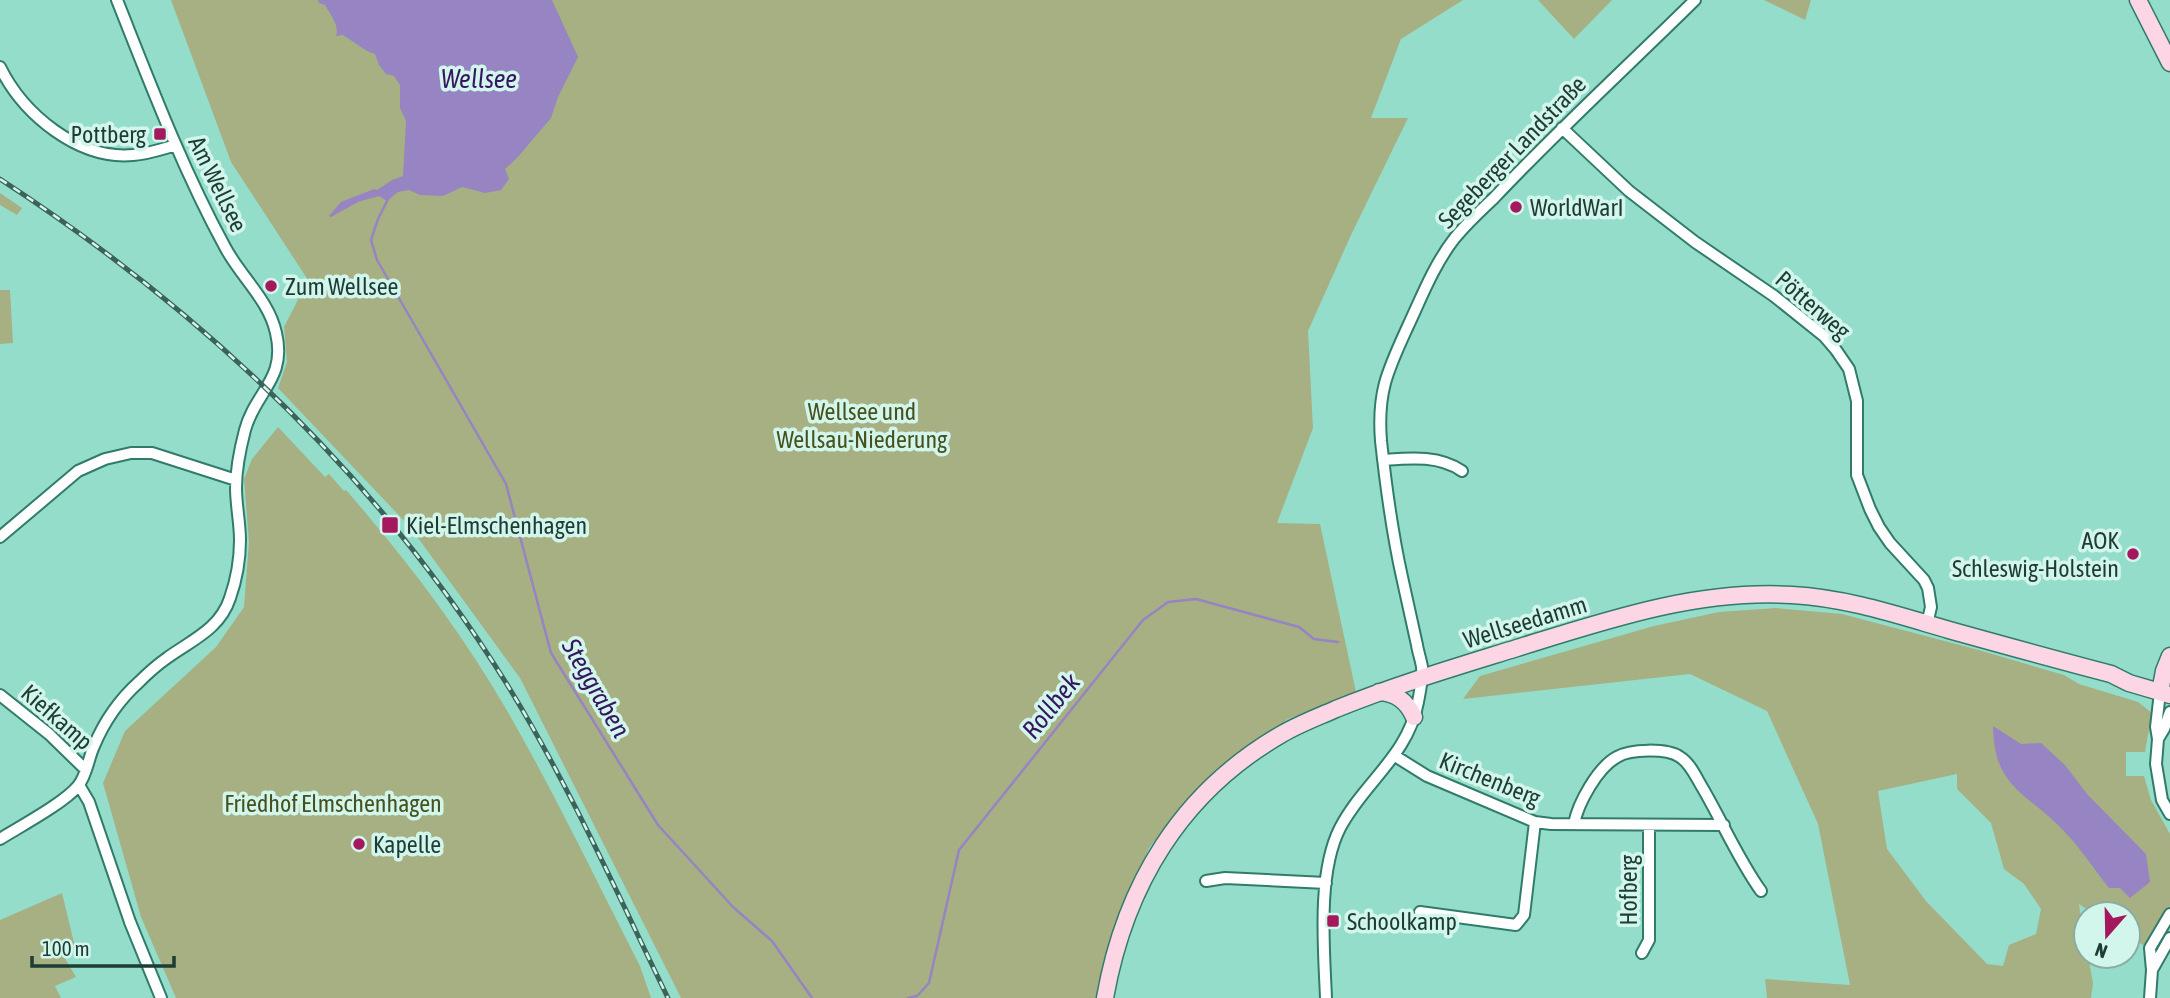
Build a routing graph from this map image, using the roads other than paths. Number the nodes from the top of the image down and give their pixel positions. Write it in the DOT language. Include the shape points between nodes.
graph roads {
  1 [pos="117,0"];
  2 [pos="1695,0"];
  3 [pos="2138,0"];
  4 [pos="2170,63"];
  5 [pos="0,67"];
  6 [pos="1562,128"];
  7 [pos="176,145"];
  8 [pos="1383,460"];
  9 [pos="1462,471"];
  10 [pos="236,480"];
  11 [pos="0,537"];
  12 [pos="1927,624"];
  13 [pos="2170,656"];
  14 [pos="1421,678"];
  15 [pos="2166,689"];
  16 [pos="1377,692"];
  17 [pos="2,698"];
  18 [pos="2170,712"];
  19 [pos="1414,717"];
  20 [pos="2158,739"];
  21 [pos="1395,756"];
  22 [pos="86,770"];
  23 [pos="79,785"];
  24 [pos="2170,814"];
  25 [pos="1535,822"];
  26 [pos="1574,824"];
  27 [pos="1724,825"];
  28 [pos="1649,826"];
  29 [pos="0,839"];
  30 [pos="1206,881"];
  31 [pos="1326,883"];
  32 [pos="1762,891"];
  33 [pos="1420,912"];
  34 [pos="2170,914"];
  35 [pos="2170,937"];
  36 [pos="1642,953"];
  37 [pos="2152,970"];
  38 [pos="161,998"];
  39 [pos="1105,998"];
  40 [pos="1326,998"];
  41 [pos="2150,998"];
  1 -- 7 [label="street, Am Wellsee"];
  2 -- 6 [label="street, Segeberger Landstraße"];
  3 -- 4 [label="main road"];
  5 -- 7 [label="street" via="18,95 68,140 110,154 132,155"];
  6 -- 8 [label="street, Segeberger Landstraße" via="1467,225 1440,260 1381,391"];
  6 -- 12 [label="street, Pötterweg" via="1629,191 1774,296 1836,350 1849,369 1857,401 1857,475 1879,527 1928,588 1931,607"];
  7 -- 10 [label="street, Am Wellsee" via="225,248 261,301 277,337 278,362 246,427"];
  8 -- 9 [label="street" via="1431,459"];
  8 -- 14 [label="street, Segeberger Landstraße" via="1388,510"];
  10 -- 11 [label="street" via="152,453 105,459 78,471"];
  10 -- 22 [label="street" via="240,542 230,598 214,625 137,683 113,711"];
  12 -- 14 [label="main road, Wellseedamm" via="1842,600 1790,594 1717,596 1614,619"];
  12 -- 15 [label="main road, Wellseedamm"];
  13 -- 15 [label="main road" via="2164,671"];
  14 -- 16 [label="main road, Wellseedamm"];
  14 -- 19 [label="street, Segeberger Landstraße"];
  15 -- 20 [label="street" via="2156,727"];
  16 -- 19 [label="main road" via="1403,700"];
  16 -- 39 [label="main road, Wellseedamm" via="1281,734 1207,790 1142,879 1122,927"];
  17 -- 22 [label="street, Kiefkamp"];
  18 -- 20 [label="street"];
  19 -- 21 [label="street, Segeberger Landstraße"];
  20 -- 24 [label="street" via="2156,764 2162,800"];
  21 -- 25 [label="street, Kirchenberg" via="1427,776"];
  21 -- 31 [label="street, Segeberger Landstraße" via="1340,828"];
  22 -- 23 [label="street"];
  23 -- 29 [label="street"];
  23 -- 38 [label="street"];
  25 -- 26 [label="street, Kirchenberg"];
  25 -- 33 [label="street" via="1524,915 1516,925"];
  26 -- 27 [label="street" via="1577,810 1611,760 1627,752 1663,751 1687,763"];
  26 -- 28 [label="street, Kirchenberg"];
  27 -- 28 [label="street, Kirchenberg"];
  27 -- 32 [label="street"];
  28 -- 36 [label="street, Hofberg" via="1648,940"];
  30 -- 31 [label="street"];
  31 -- 40 [label="street, Segeberger Landstraße"];
  34 -- 37 [label="street" via="2150,948"];
  35 -- 37 [label="street"];
  37 -- 41 [label="street"];
}
